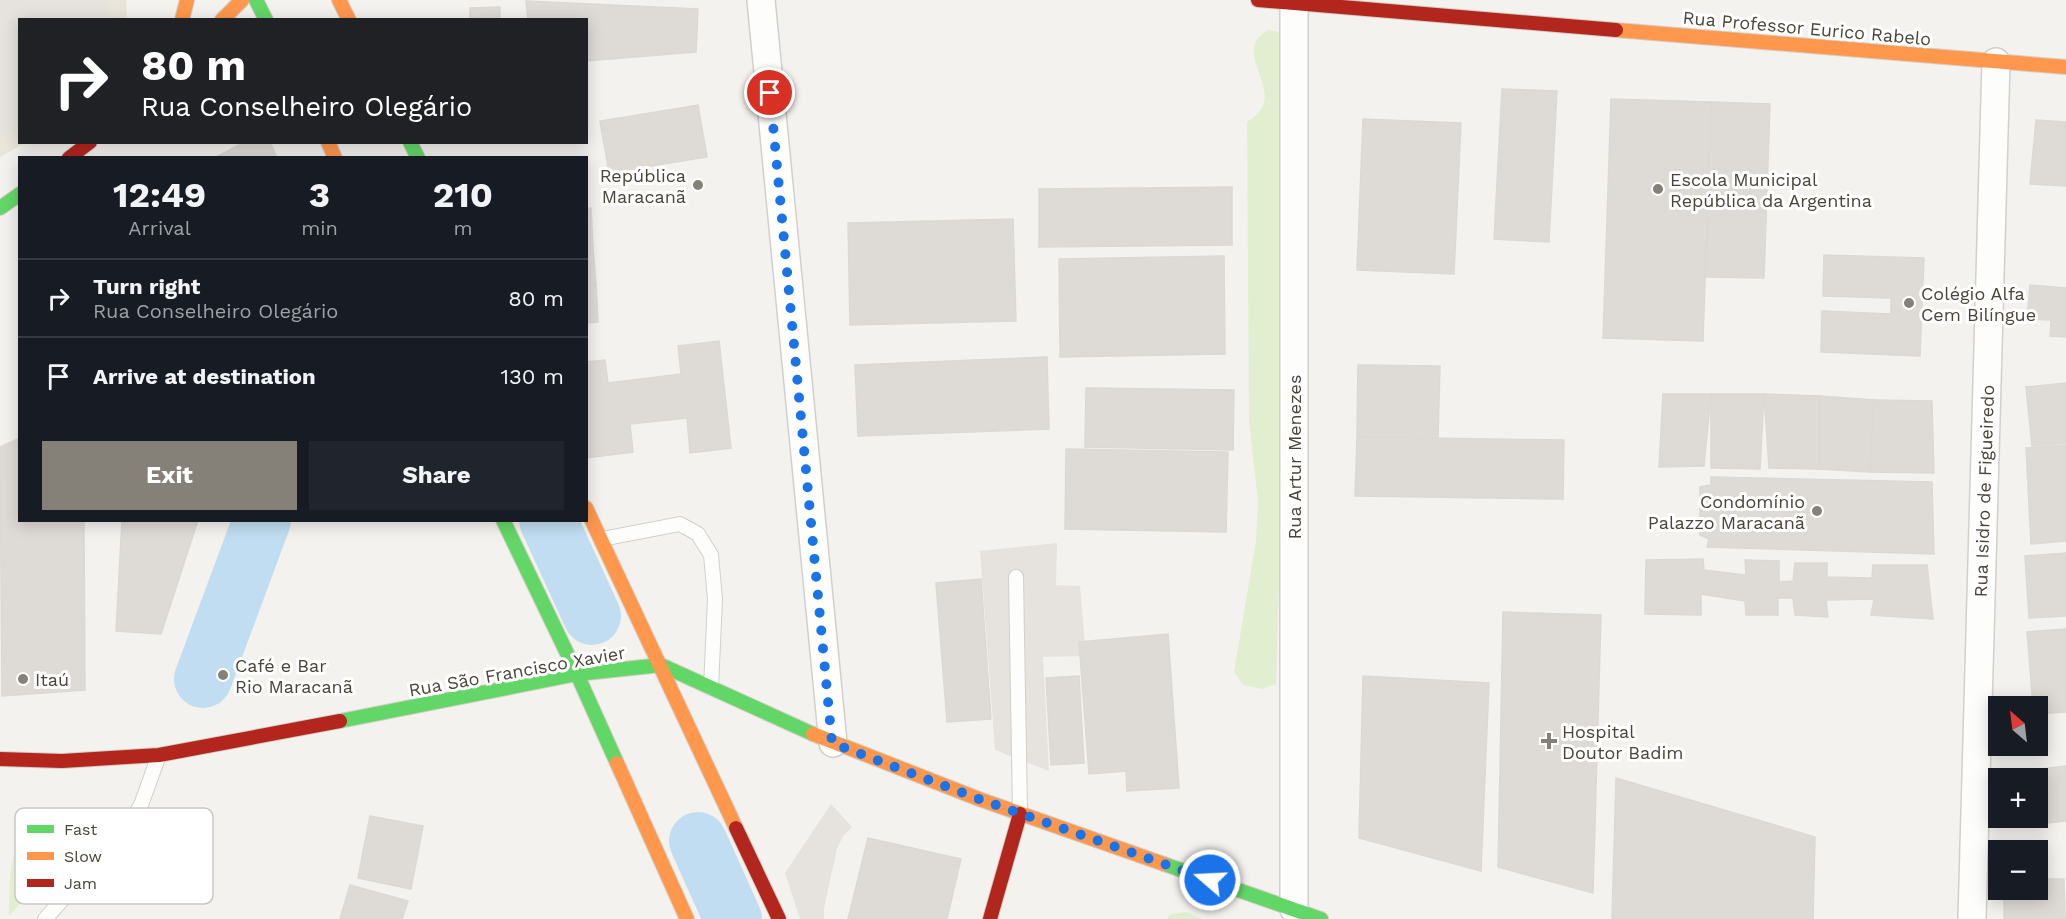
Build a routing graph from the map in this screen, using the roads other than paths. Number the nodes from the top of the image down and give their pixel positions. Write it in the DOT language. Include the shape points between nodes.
graph roads {
  1 [pos="187,0"];
  2 [pos="242,0"];
  3 [pos="256,0"];
  4 [pos="339,0"];
  5 [pos="761,0"];
  6 [pos="1258,0"];
  7 [pos="1294,4"];
  8 [pos="182,18"];
  9 [pos="224,18"];
  10 [pos="265,18"];
  11 [pos="348,18"];
  12 [pos="1996,62"];
  13 [pos="2066,67"];
  14 [pos="87,144"];
  15 [pos="72,156"];
  16 [pos="18,195"];
  17 [pos="0,208"];
  18 [pos="588,512"];
  19 [pos="504,522"];
  20 [pos="602,539"];
  21 [pos="1016,577"];
  22 [pos="661,665"];
  23 [pos="577,674"];
  24 [pos="711,688"];
  25 [pos="832,743"];
  26 [pos="159,755"];
  27 [pos="0,759"];
  28 [pos="139,808"];
  29 [pos="1020,814"];
  30 [pos="58,904"];
  31 [pos="1294,909"];
  32 [pos="45,919"];
  33 [pos="687,919"];
  34 [pos="779,919"];
  35 [pos="990,919"];
  36 [pos="1321,919"];
  37 [pos="1971,919"];
  1 -- 8 [label="main road"];
  2 -- 9 [label="main road"];
  3 -- 10 [label="main road"];
  4 -- 11 [label="main road"];
  5 -- 25 [label="street"];
  6 -- 7 [label="main road, Rua Professor Eurico Rabelo"];
  7 -- 12 [label="main road, Rua Professor Eurico Rabelo"];
  7 -- 31 [label="street, Rua Artur Menezes"];
  12 -- 13 [label="main road, Rua Professor Eurico Rabelo"];
  12 -- 37 [label="street, Rua Isidro de Figueiredo"];
  14 -- 15 [label="main road"];
  16 -- 17 [label="main road"];
  18 -- 20 [label="main road"];
  19 -- 23 [label="main road"];
  20 -- 22 [label="main road"];
  20 -- 24 [label="lane" via="680,524 698,534 711,555 715,599"];
  21 -- 29 [label="lane"];
  22 -- 23 [label="main road, Rua São Francisco Xavier"];
  22 -- 24 [label="main road"];
  22 -- 34 [label="main road"];
  23 -- 26 [label="main road, Rua São Francisco Xavier"];
  23 -- 33 [label="main road"];
  24 -- 25 [label="main road"];
  25 -- 29 [label="main road"];
  26 -- 27 [label="main road, Rua São Francisco Xavier" via="62,761"];
  26 -- 28 [label="lane"];
  29 -- 31 [label="main road"];
  29 -- 35 [label="main road"];
  30 -- 32 [label="lane"];
  31 -- 36 [label="main road"];
}
